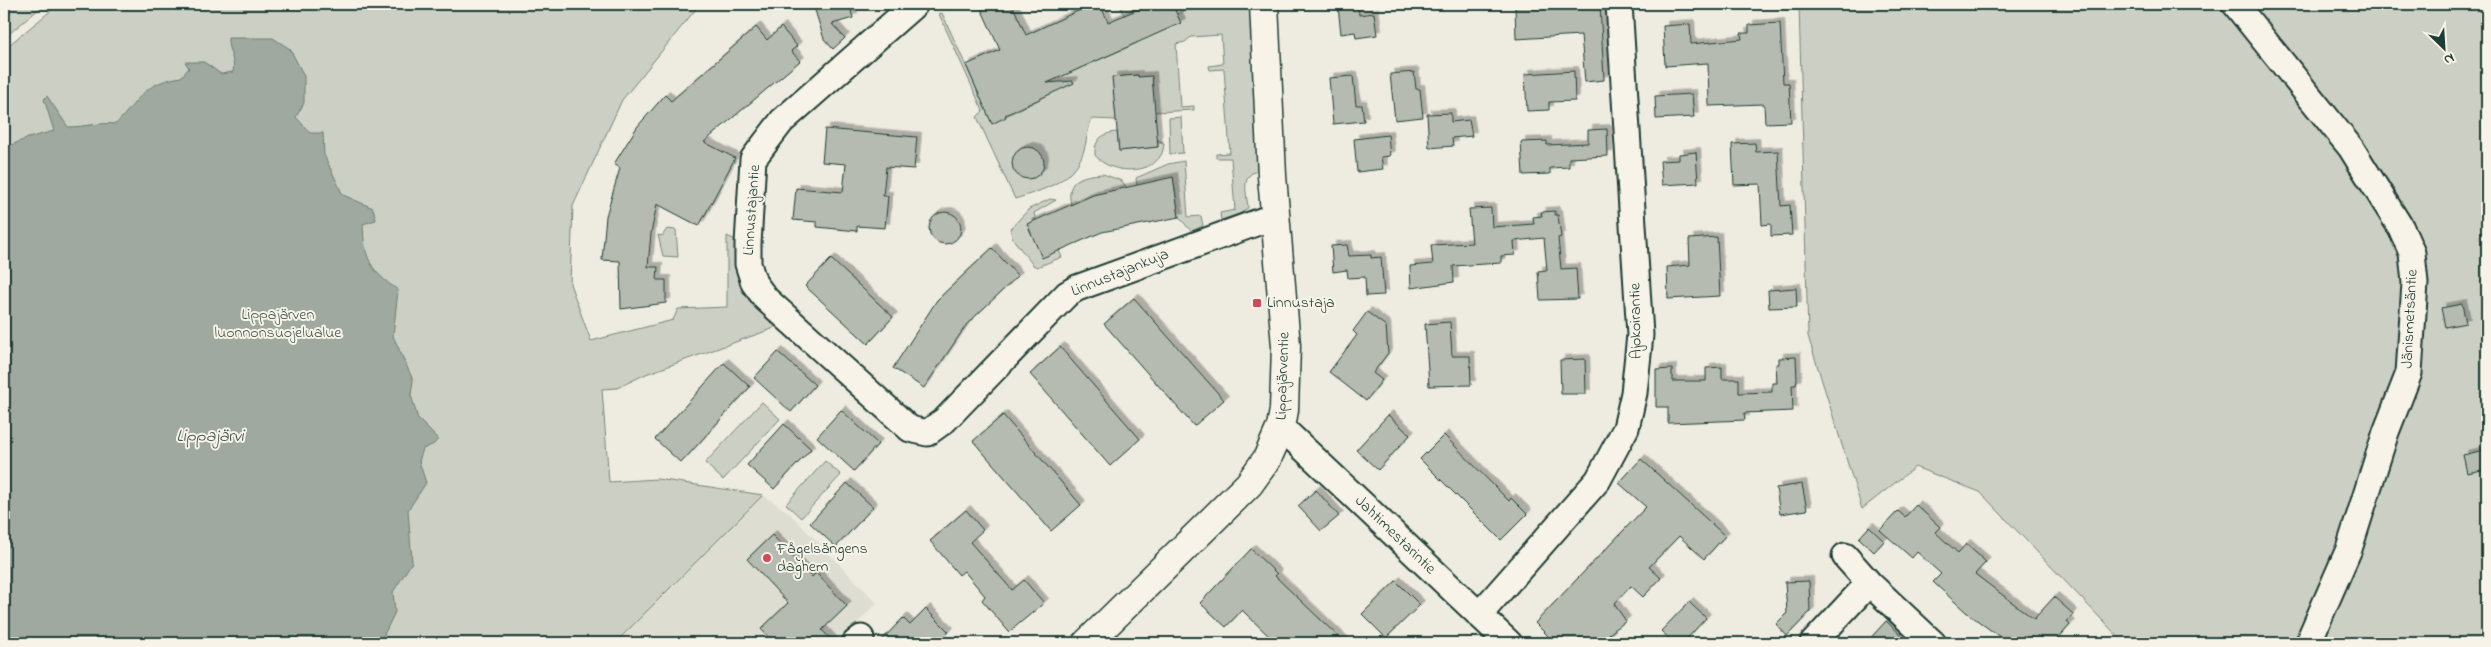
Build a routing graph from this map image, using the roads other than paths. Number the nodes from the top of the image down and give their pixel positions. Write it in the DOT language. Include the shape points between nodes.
graph roads {
  1 [pos="915,4"];
  2 [pos="1264,4"];
  3 [pos="1619,4"];
  4 [pos="2235,4"];
  5 [pos="1275,216"];
  6 [pos="1282,427"];
  7 [pos="927,433"];
  8 [pos="1845,556"];
  9 [pos="1869,583"];
  10 [pos="1479,614"];
  11 [pos="1087,643"];
  12 [pos="1509,643"];
  13 [pos="1813,643"];
  14 [pos="1933,643"];
  15 [pos="2308,643"];
  1 -- 7 [label="street, Linnustajantie" via="782,121 753,160 748,264 754,283 766,299 910,429"];
  2 -- 5 [label="main road, Lippajärventie"];
  3 -- 10 [label="street, Ajokoirantie" via="1640,334 1634,393 1626,428 1598,480"];
  4 -- 15 [label="street, Jänismetsäntie" via="2351,148 2397,221 2412,253 2416,283 2409,372 2348,549"];
  5 -- 6 [label="main road, Lippajärventie" via="1286,346"];
  5 -- 7 [label="street, Linnustajankuja" via="1067,294 966,400"];
  6 -- 10 [label="street, Jahtimestarintie"];
  6 -- 11 [label="main road, Lippajärventie" via="1267,459 1249,484"];
  8 -- 9 [label="street"];
  9 -- 13 [label="street"];
  9 -- 14 [label="street"];
  10 -- 12 [label="street, Jahtimestarintie"];
}
